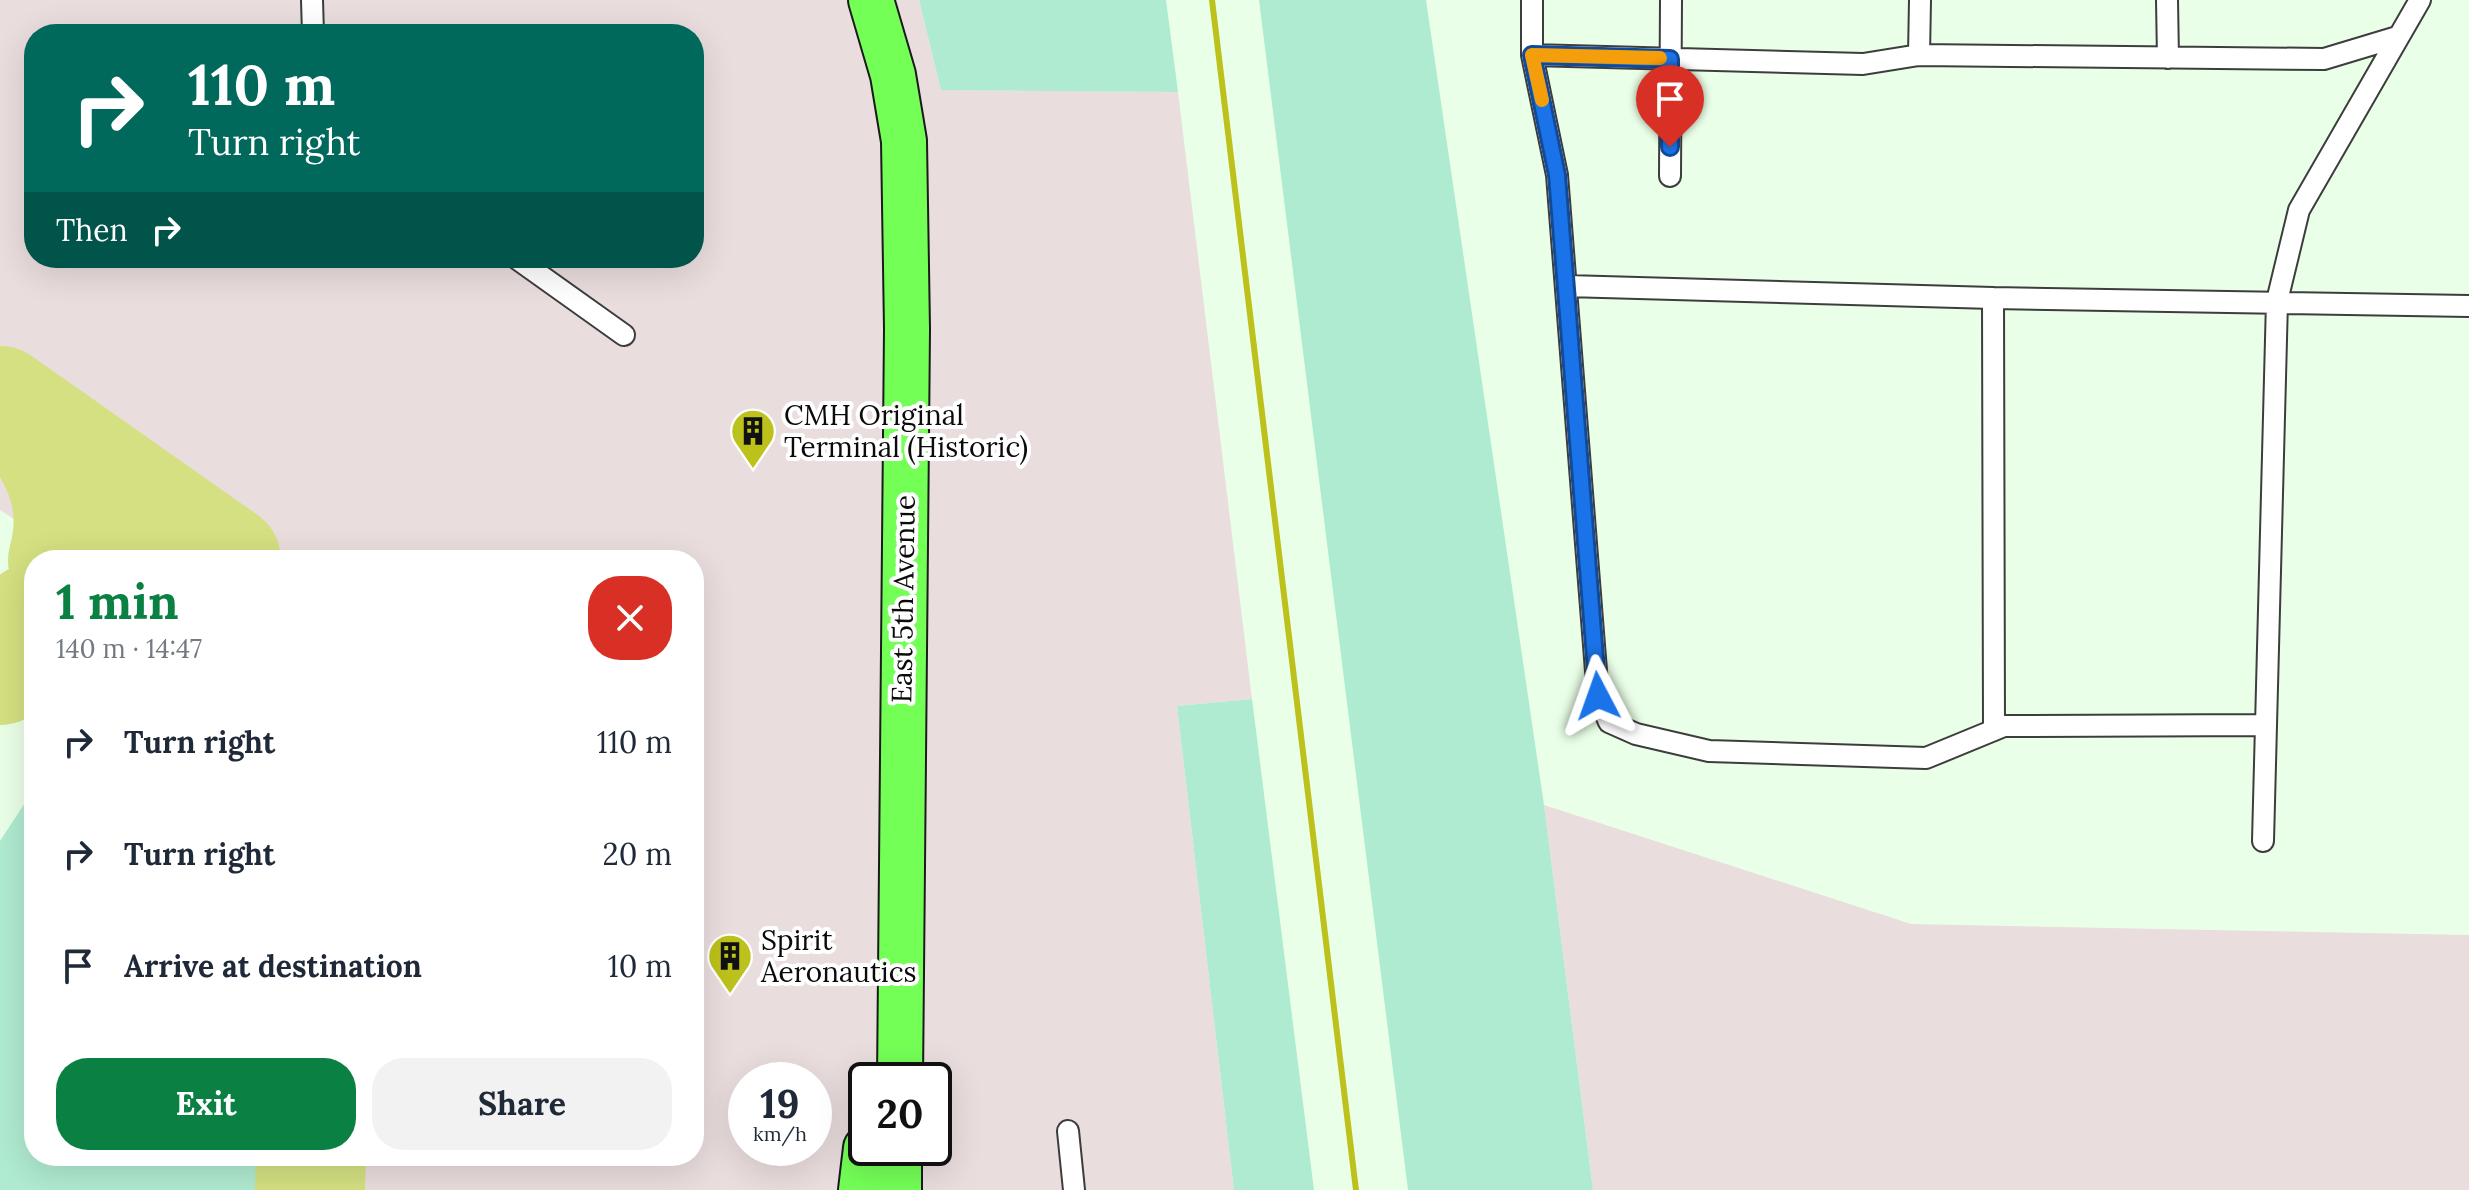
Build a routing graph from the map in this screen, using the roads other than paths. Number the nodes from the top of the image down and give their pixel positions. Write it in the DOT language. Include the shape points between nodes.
graph roads {
  1 [pos="312,0"];
  2 [pos="871,0"];
  3 [pos="1532,0"];
  4 [pos="1671,0"];
  5 [pos="1920,0"];
  6 [pos="2167,0"];
  7 [pos="2420,0"];
  8 [pos="313,24"];
  9 [pos="2397,37"];
  10 [pos="1532,55"];
  11 [pos="1919,55"];
  12 [pos="2168,58"];
  13 [pos="1670,59"];
  14 [pos="1670,176"];
  15 [pos="530,268"];
  16 [pos="1567,286"];
  17 [pos="1993,298"];
  18 [pos="2277,301"];
  19 [pos="2469,306"];
  20 [pos="624,335"];
  21 [pos="2266,725"];
  22 [pos="1994,730"];
  23 [pos="2263,841"];
  24 [pos="902,915"];
  25 [pos="878,1062"];
  26 [pos="900,1062"];
  27 [pos="1068,1131"];
  28 [pos="864,1166"];
  29 [pos="899,1166"];
  30 [pos="861,1190"];
  31 [pos="899,1190"];
  32 [pos="1074,1190"];
  1 -- 8 [label="lane"];
  2 -- 24 [label="main road, East 5th Avenue" via="893,75 904,141"];
  3 -- 10 [label="lane"];
  4 -- 13 [label="lane"];
  5 -- 11 [label="lane"];
  6 -- 12 [label="lane"];
  7 -- 9 [label="lane"];
  9 -- 12 [label="lane" via="2324,59"];
  9 -- 18 [label="lane" via="2299,210"];
  10 -- 13 [label="lane"];
  10 -- 16 [label="lane" via="1557,175"];
  11 -- 12 [label="lane"];
  11 -- 13 [label="lane" via="1863,64"];
  13 -- 14 [label="lane"];
  15 -- 20 [label="lane"];
  16 -- 17 [label="lane"];
  16 -- 22 [label="lane" via="1598,696 1609,722 1636,734 1709,751 1926,758"];
  17 -- 18 [label="lane"];
  17 -- 22 [label="lane"];
  18 -- 19 [label="lane"];
  18 -- 21 [label="lane"];
  21 -- 22 [label="lane"];
  21 -- 23 [label="lane"];
  24 -- 25 [label="main road, East 5th Avenue"];
  24 -- 26 [label="main road, East 5th Avenue"];
  27 -- 32 [label="lane"];
  28 -- 30 [label="main road"];
  29 -- 31 [label="main road"];
}
